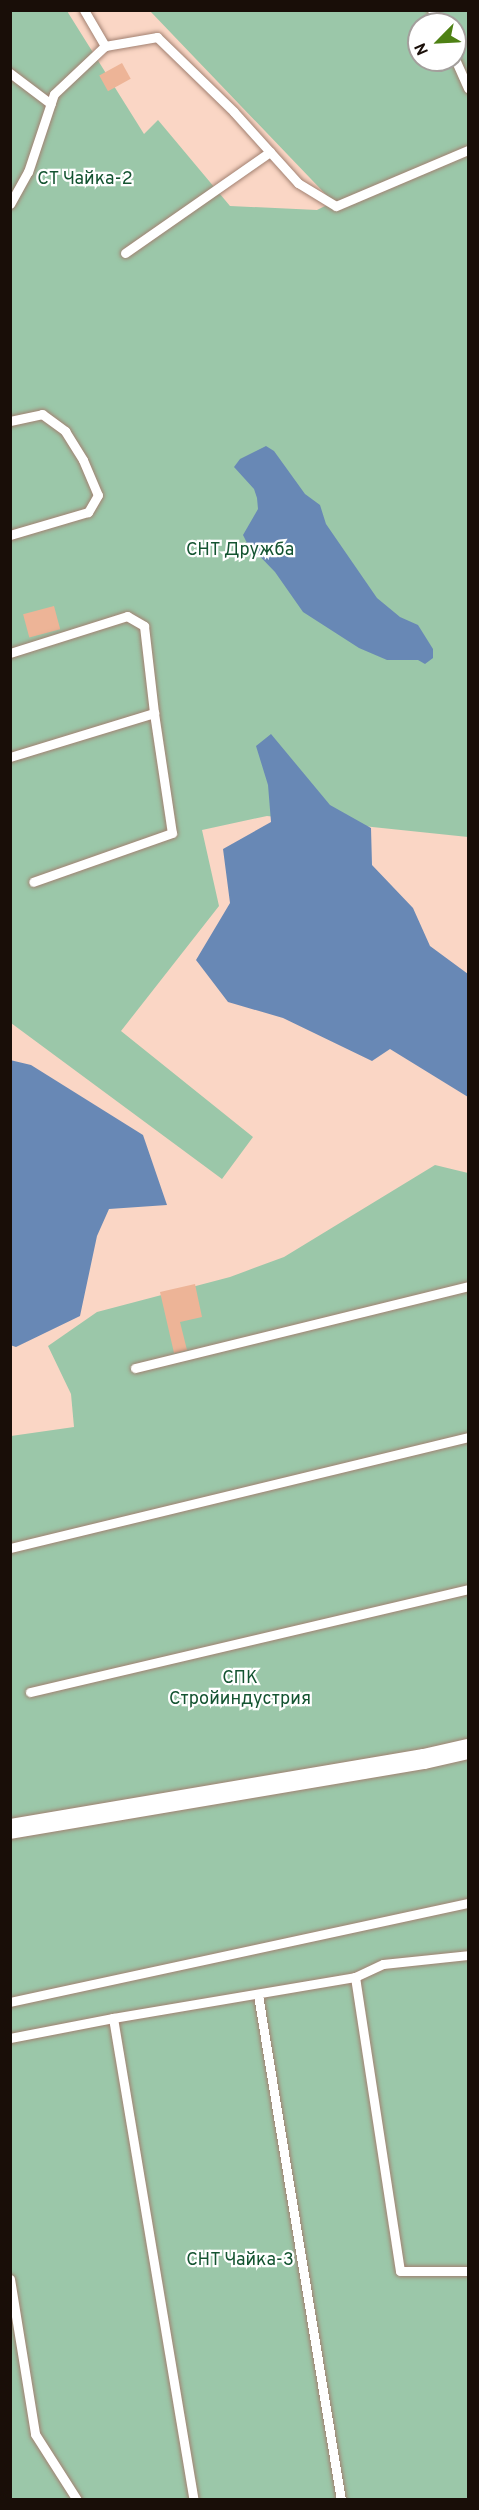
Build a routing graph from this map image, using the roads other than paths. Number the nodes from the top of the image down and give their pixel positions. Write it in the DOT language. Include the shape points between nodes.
graph roads {
  1 [pos="84,10"];
  2 [pos="105,46"];
  3 [pos="461,72"];
  4 [pos="10,73"];
  5 [pos="468,88"];
  6 [pos="51,104"];
  7 [pos="468,150"];
  8 [pos="270,152"];
  9 [pos="10,204"];
  10 [pos="125,253"];
  11 [pos="10,421"];
  12 [pos="10,535"];
  13 [pos="10,652"];
  14 [pos="154,712"];
  15 [pos="10,757"];
  16 [pos="33,882"];
  17 [pos="468,1287"];
  18 [pos="135,1368"];
  19 [pos="468,1437"];
  20 [pos="10,1548"];
  21 [pos="468,1589"];
  22 [pos="30,1692"];
  23 [pos="468,1749"];
  24 [pos="10,1829"];
  25 [pos="468,1903"];
  26 [pos="468,1955"];
  27 [pos="355,1977"];
  28 [pos="258,1995"];
  29 [pos="10,2002"];
  30 [pos="112,2018"];
  31 [pos="10,2038"];
  32 [pos="468,2271"];
  33 [pos="10,2279"];
  34 [pos="77,2499"];
  35 [pos="194,2499"];
  36 [pos="341,2499"];
  1 -- 2 [label="lane"];
  2 -- 6 [label="lane" via="54,94"];
  2 -- 8 [label="lane" via="157,37"];
  3 -- 5 [label="lane"];
  4 -- 6 [label="lane"];
  6 -- 9 [label="lane" via="28,172"];
  7 -- 8 [label="lane" via="336,206 298,183"];
  8 -- 10 [label="lane"];
  11 -- 12 [label="lane" via="42,414 65,431 98,495 88,512"];
  13 -- 14 [label="lane" via="127,616 144,626"];
  14 -- 15 [label="lane"];
  14 -- 16 [label="lane" via="172,833"];
  17 -- 18 [label="lane"];
  19 -- 20 [label="lane"];
  21 -- 22 [label="lane"];
  23 -- 24 [label="street"];
  25 -- 29 [label="lane"];
  26 -- 27 [label="lane" via="383,1964"];
  27 -- 28 [label="lane"];
  27 -- 32 [label="lane" via="400,2271"];
  28 -- 30 [label="lane"];
  28 -- 36 [label="lane"];
  30 -- 31 [label="lane"];
  30 -- 35 [label="lane"];
  33 -- 34 [label="lane" via="35,2434"];
}
